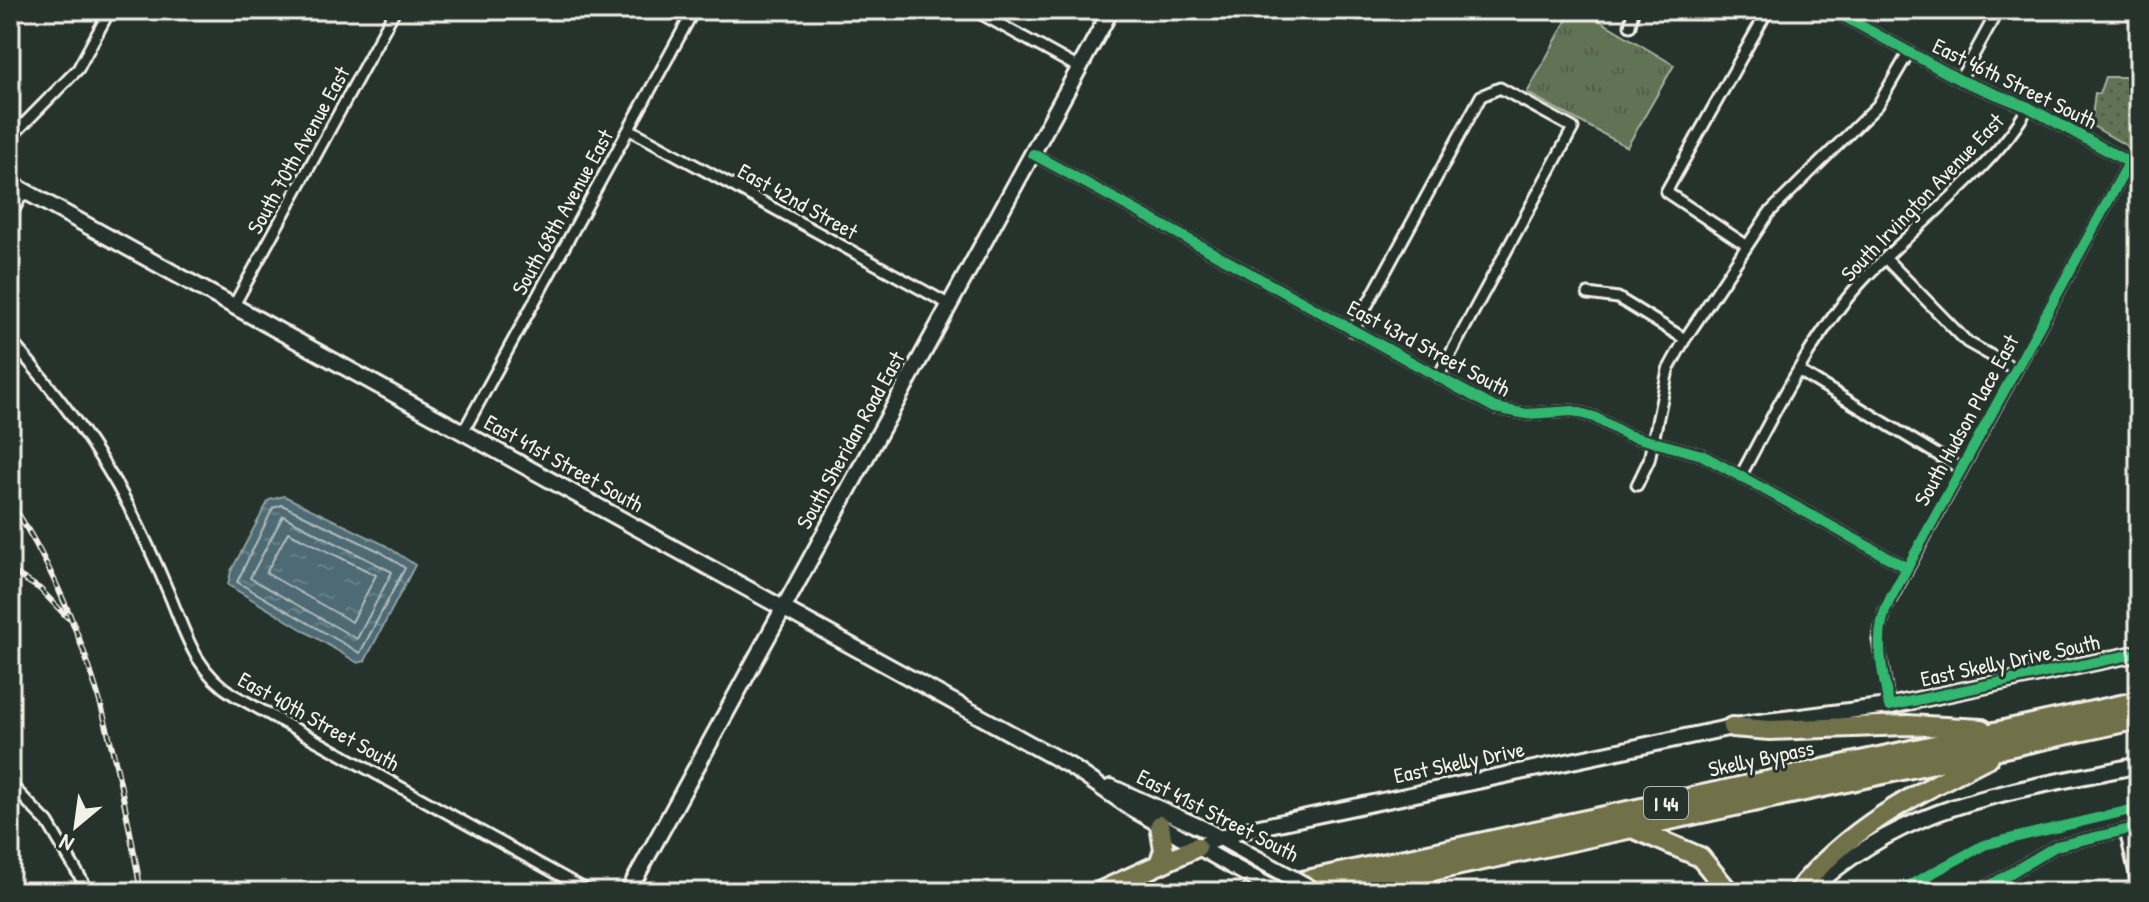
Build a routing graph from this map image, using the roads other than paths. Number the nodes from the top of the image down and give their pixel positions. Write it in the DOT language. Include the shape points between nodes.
graph roads {
  1 [pos="110,10"];
  2 [pos="395,10"];
  3 [pos="694,10"];
  4 [pos="974,10"];
  5 [pos="1111,10"];
  6 [pos="1633,10"];
  7 [pos="1768,10"];
  8 [pos="1832,10"];
  9 [pos="1998,10"];
  10 [pos="1630,26"];
  11 [pos="1909,52"];
  12 [pos="1079,68"];
  13 [pos="1960,80"];
  14 [pos="2028,107"];
  15 [pos="629,129"];
  16 [pos="10,138"];
  17 [pos="1033,154"];
  18 [pos="2129,163"];
  19 [pos="2139,168"];
  20 [pos="10,183"];
  21 [pos="24,191"];
  22 [pos="10,217"];
  23 [pos="1746,245"];
  24 [pos="1885,258"];
  25 [pos="1588,294"];
  26 [pos="950,305"];
  27 [pos="233,307"];
  28 [pos="1353,331"];
  29 [pos="1685,339"];
  30 [pos="10,340"];
  31 [pos="2015,369"];
  32 [pos="1799,371"];
  33 [pos="1438,377"];
  34 [pos="463,432"];
  35 [pos="1652,442"];
  36 [pos="1961,469"];
  37 [pos="1741,475"];
  38 [pos="1637,485"];
  39 [pos="1907,568"];
  40 [pos="783,610"];
  41 [pos="2139,653"];
  42 [pos="2139,701"];
  43 [pos="1889,706"];
  44 [pos="2139,719"];
  45 [pos="1732,727"];
  46 [pos="2009,738"];
  47 [pos="2139,765"];
  48 [pos="1096,781"];
  49 [pos="10,784"];
  50 [pos="1160,825"];
  51 [pos="2139,827"];
  52 [pos="1632,828"];
  53 [pos="2125,830"];
  54 [pos="1222,839"];
  55 [pos="1197,847"];
  56 [pos="1159,864"];
  57 [pos="1985,891"];
  58 [pos="89,892"];
  59 [pos="590,892"];
  60 [pos="628,892"];
  61 [pos="1099,892"];
  62 [pos="1251,892"];
  63 [pos="1279,892"];
  64 [pos="1318,892"];
  65 [pos="1335,892"];
  66 [pos="1729,892"];
  67 [pos="1797,892"];
  68 [pos="1809,892"];
  69 [pos="2139,892"];
  1 -- 16 [label="street" via="78,69"];
  2 -- 27 [label="street, South 70th Avenue East"];
  3 -- 15 [label="street, South 68th Avenue East"];
  4 -- 12 [label="street"];
  5 -- 12 [label="main road, South Sheridan Road East"];
  6 -- 10 [label="street"];
  7 -- 23 [label="street" via="1666,192"];
  8 -- 11 [label="street, East 46th Street South"];
  9 -- 13 [label="street"];
  11 -- 13 [label="street, East 46th Street South"];
  11 -- 23 [label="street" via="1878,105 1769,213"];
  12 -- 17 [label="main road, South Sheridan Road East"];
  13 -- 14 [label="street, East 46th Street South"];
  14 -- 18 [label="street, East 46th Street South"];
  14 -- 24 [label="street, South Irvington Avenue East" via="2002,144"];
  15 -- 26 [label="street, East 42nd Street"];
  15 -- 34 [label="street, South 68th Avenue East"];
  17 -- 26 [label="main road, South Sheridan Road East"];
  17 -- 28 [label="street, East 43rd Street South"];
  18 -- 19 [label="street, East 46th Street South"];
  18 -- 31 [label="street, South Hudson Place East"];
  20 -- 21 [label="main road, East 41st Street South"];
  21 -- 22 [label="street"];
  21 -- 27 [label="main road, East 41st Street South"];
  23 -- 29 [label="street"];
  24 -- 31 [label="street" via="1967,342"];
  24 -- 32 [label="street, South Irvington Avenue East" via="1851,294"];
  25 -- 29 [label="street" via="1618,298"];
  26 -- 40 [label="main road, South Sheridan Road East"];
  27 -- 34 [label="main road, East 41st Street South"];
  28 -- 33 [label="street, East 43rd Street South"];
  28 -- 33 [label="street" via="1481,96 1500,88 1573,128"];
  29 -- 35 [label="street" via="1668,370"];
  30 -- 59 [label="street, East 40th Street South" via="63,404 117,487 153,555 191,650 211,679"];
  31 -- 36 [label="street, South Hudson Place East"];
  32 -- 36 [label="street"];
  32 -- 37 [label="street, South Irvington Avenue East"];
  33 -- 35 [label="street, East 43rd Street South" via="1504,411 1573,411"];
  34 -- 40 [label="main road, East 41st Street South"];
  35 -- 37 [label="street, East 43rd Street South" via="1702,455"];
  35 -- 38 [label="street"];
  36 -- 39 [label="street, South Hudson Place East"];
  37 -- 39 [label="street, East 43rd Street South"];
  39 -- 43 [label="street, South Hudson Place East" via="1879,629"];
  40 -- 48 [label="main road, East 41st Street South"];
  40 -- 60 [label="main road, South Sheridan Road East"];
  41 -- 43 [label="main road, East Skelly Drive South"];
  42 -- 46 [label="highway, Skelly Bypass / I 44"];
  43 -- 45 [label="main road, East Skelly Drive South"];
  44 -- 46 [label="highway, Skelly Bypass / I 44"];
  45 -- 46 [label="highway" via="1908,725"];
  45 -- 54 [label="main road, East Skelly Drive"];
  46 -- 52 [label="highway, Skelly Bypass / I 44"];
  46 -- 62 [label="highway, Skelly Bypass / I 44"];
  46 -- 67 [label="highway" via="1868,823"];
  47 -- 68 [label="main road" via="1922,816 1854,854"];
  48 -- 50 [label="main road, East 41st Street South"];
  48 -- 54 [label="main road, East 41st Street South"];
  49 -- 58 [label="street" via="48,823"];
  50 -- 55 [label="main road, East 41st Street South"];
  50 -- 56 [label="highway" via="1164,850"];
  51 -- 53 [label="street"];
  52 -- 65 [label="highway, Skelly Bypass / I 44"];
  52 -- 66 [label="highway" via="1700,857"];
  53 -- 57 [label="street" via="2043,852"];
  53 -- 69 [label="street"];
  54 -- 55 [label="main road, East Skelly Drive"];
  54 -- 64 [label="main road, East 41st Street South, bridge"];
  55 -- 56 [label="highway"];
  55 -- 63 [label="main road, East 41st Street South, bridge"];
  56 -- 61 [label="highway"];
}
